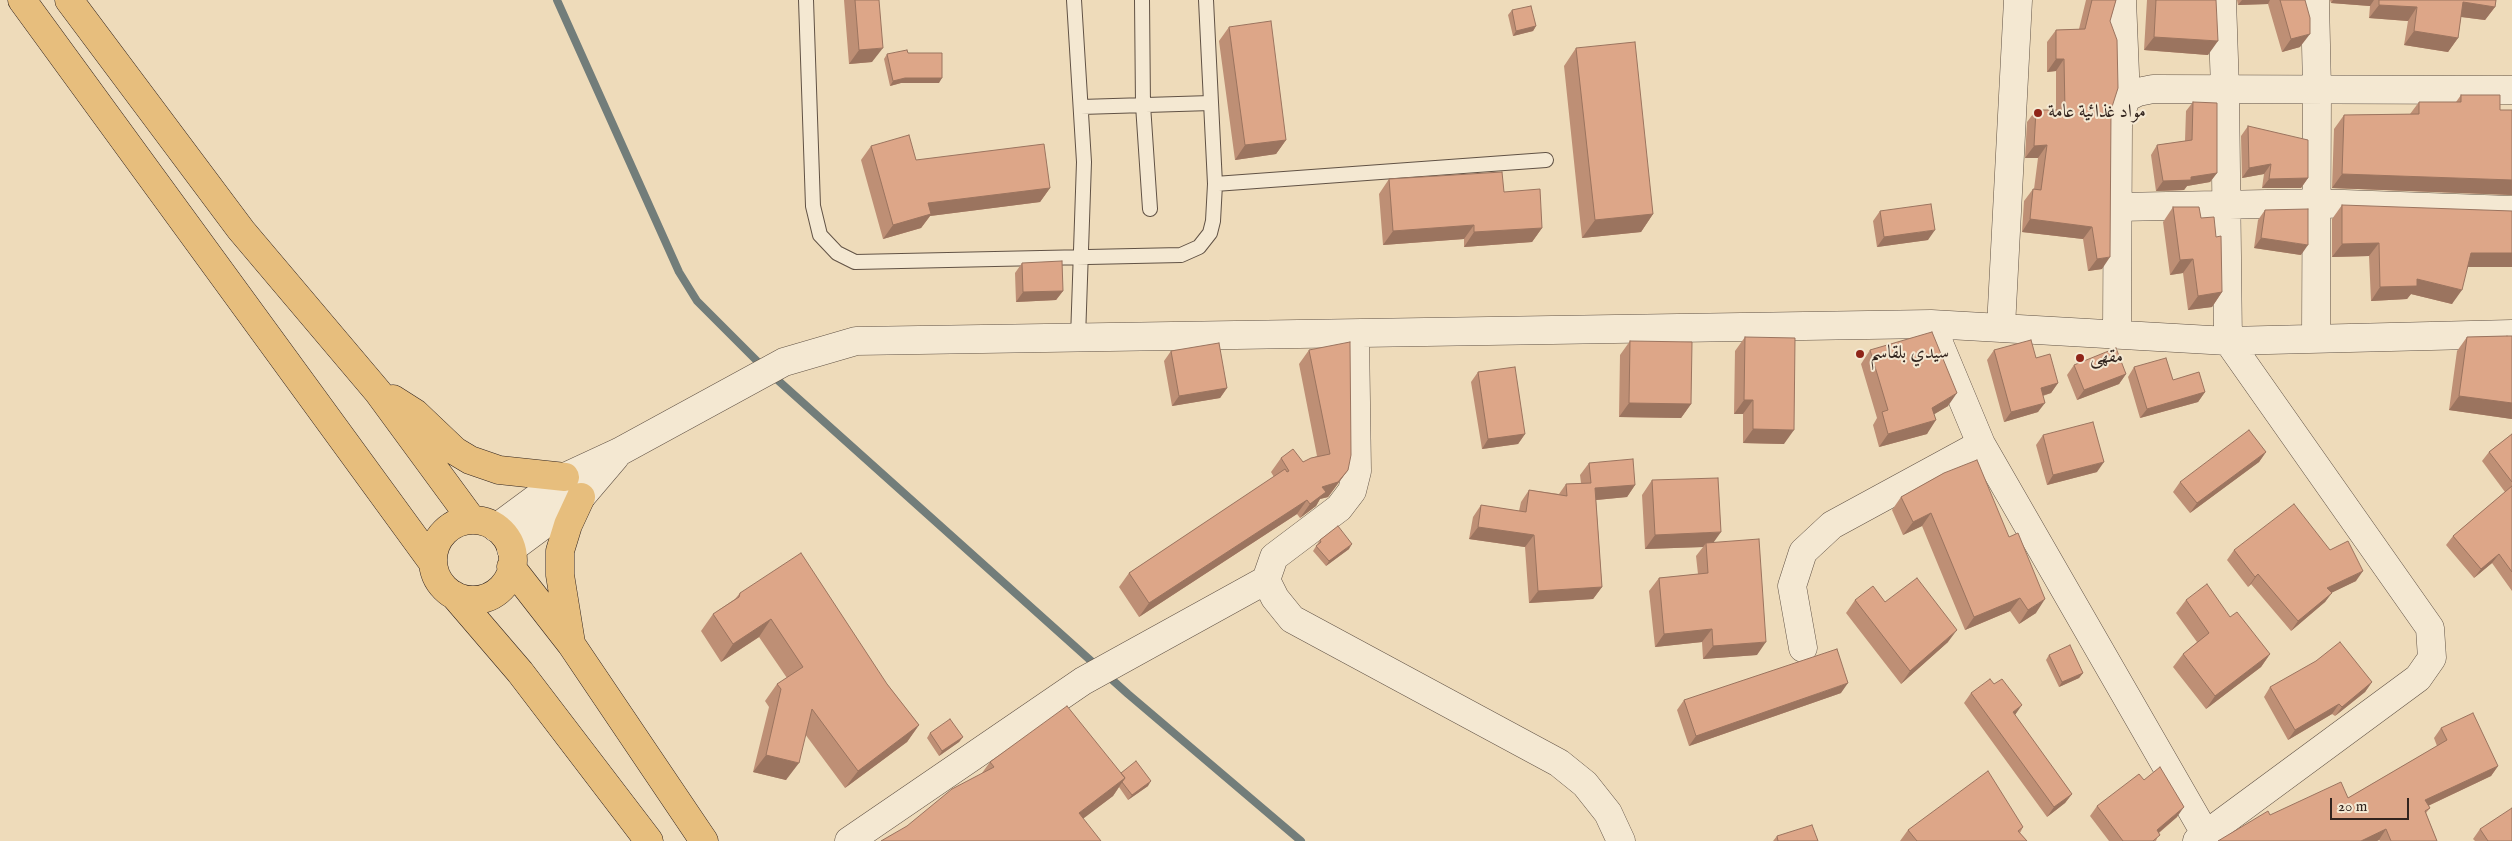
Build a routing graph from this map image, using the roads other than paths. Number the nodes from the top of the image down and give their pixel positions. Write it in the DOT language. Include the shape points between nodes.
graph roads {
  1 [pos="22,0"];
  2 [pos="70,0"];
  3 [pos="806,0"];
  4 [pos="1074,0"];
  5 [pos="1142,0"];
  6 [pos="1206,0"];
  7 [pos="2018,0"];
  8 [pos="2122,0"];
  9 [pos="2222,0"];
  10 [pos="2315,0"];
  11 [pos="2225,89"];
  12 [pos="2317,89"];
  13 [pos="2512,90"];
  14 [pos="2126,98"];
  15 [pos="1211,103"];
  16 [pos="1143,105"];
  17 [pos="1080,107"];
  18 [pos="1546,160"];
  19 [pos="1215,184"];
  20 [pos="2316,203"];
  21 [pos="2227,204"];
  22 [pos="2118,206"];
  23 [pos="1150,209"];
  24 [pos="2512,210"];
  25 [pos="1080,258"];
  26 [pos="1931,324"];
  27 [pos="2001,327"];
  28 [pos="1355,334"];
  29 [pos="2117,334"];
  30 [pos="2512,334"];
  31 [pos="1078,338"];
  32 [pos="2316,338"];
  33 [pos="2228,341"];
  34 [pos="378,392"];
  35 [pos="1981,444"];
  36 [pos="573,487"];
  37 [pos="498,541"];
  38 [pos="433,563"];
  39 [pos="1266,580"];
  40 [pos="454,595"];
  41 [pos="571,644"];
  42 [pos="1803,648"];
  43 [pos="2202,838"];
  44 [pos="649,841"];
  45 [pos="704,841"];
  46 [pos="849,841"];
  47 [pos="1621,841"];
  1 -- 38 [label="highway"];
  2 -- 34 [label="highway" via="241,230"];
  3 -- 25 [label="lane" via="813,206 820,235 837,253 856,262"];
  4 -- 17 [label="lane"];
  5 -- 16 [label="lane"];
  6 -- 15 [label="lane"];
  7 -- 27 [label="street"];
  8 -- 14 [label="street"];
  9 -- 11 [label="street"];
  10 -- 12 [label="street"];
  11 -- 12 [label="street"];
  11 -- 14 [label="street" via="2153,88"];
  11 -- 21 [label="street"];
  12 -- 13 [label="street"];
  12 -- 20 [label="street"];
  14 -- 22 [label="street" via="2118,123"];
  15 -- 16 [label="lane"];
  15 -- 19 [label="lane"];
  16 -- 17 [label="lane"];
  16 -- 23 [label="lane"];
  17 -- 25 [label="lane" via="1084,162"];
  18 -- 19 [label="lane"];
  19 -- 25 [label="lane" via="1210,234 1198,248 1181,255"];
  20 -- 21 [label="street"];
  20 -- 24 [label="street"];
  20 -- 32 [label="street"];
  21 -- 22 [label="street"];
  21 -- 33 [label="street"];
  22 -- 29 [label="street"];
  25 -- 31 [label="lane"];
  26 -- 27 [label="street"];
  26 -- 28 [label="street"];
  26 -- 35 [label="street"];
  27 -- 29 [label="street"];
  28 -- 31 [label="street"];
  28 -- 39 [label="street" via="1357,471 1352,491 1339,508 1274,557"];
  29 -- 33 [label="street"];
  30 -- 32 [label="street"];
  31 -- 36 [label="street" via="856,341 784,362 619,452"];
  32 -- 33 [label="street"];
  33 -- 43 [label="street" via="2430,628 2432,658 2418,678"];
  34 -- 36 [label="highway" via="416,413 455,451 470,460"];
  34 -- 37 [label="highway"];
  35 -- 42 [label="street" via="1832,525 1802,552 1792,586"];
  35 -- 43 [label="street"];
  36 -- 37 [label="street"];
  36 -- 41 [label="highway" via="568,525 560,551 560,575"];
  37 -- 38 [label="highway" via="459,522 439,538"];
  37 -- 40 [label="highway" via="509,576 502,587 480,599 466,600"];
  37 -- 41 [label="highway"];
  38 -- 40 [label="highway" via="443,587"];
  39 -- 46 [label="street" via="1083,681"];
  39 -- 47 [label="street" via="1292,619 1559,763 1585,784 1608,813"];
  40 -- 44 [label="highway" via="520,672"];
  41 -- 45 [label="highway"];
}
